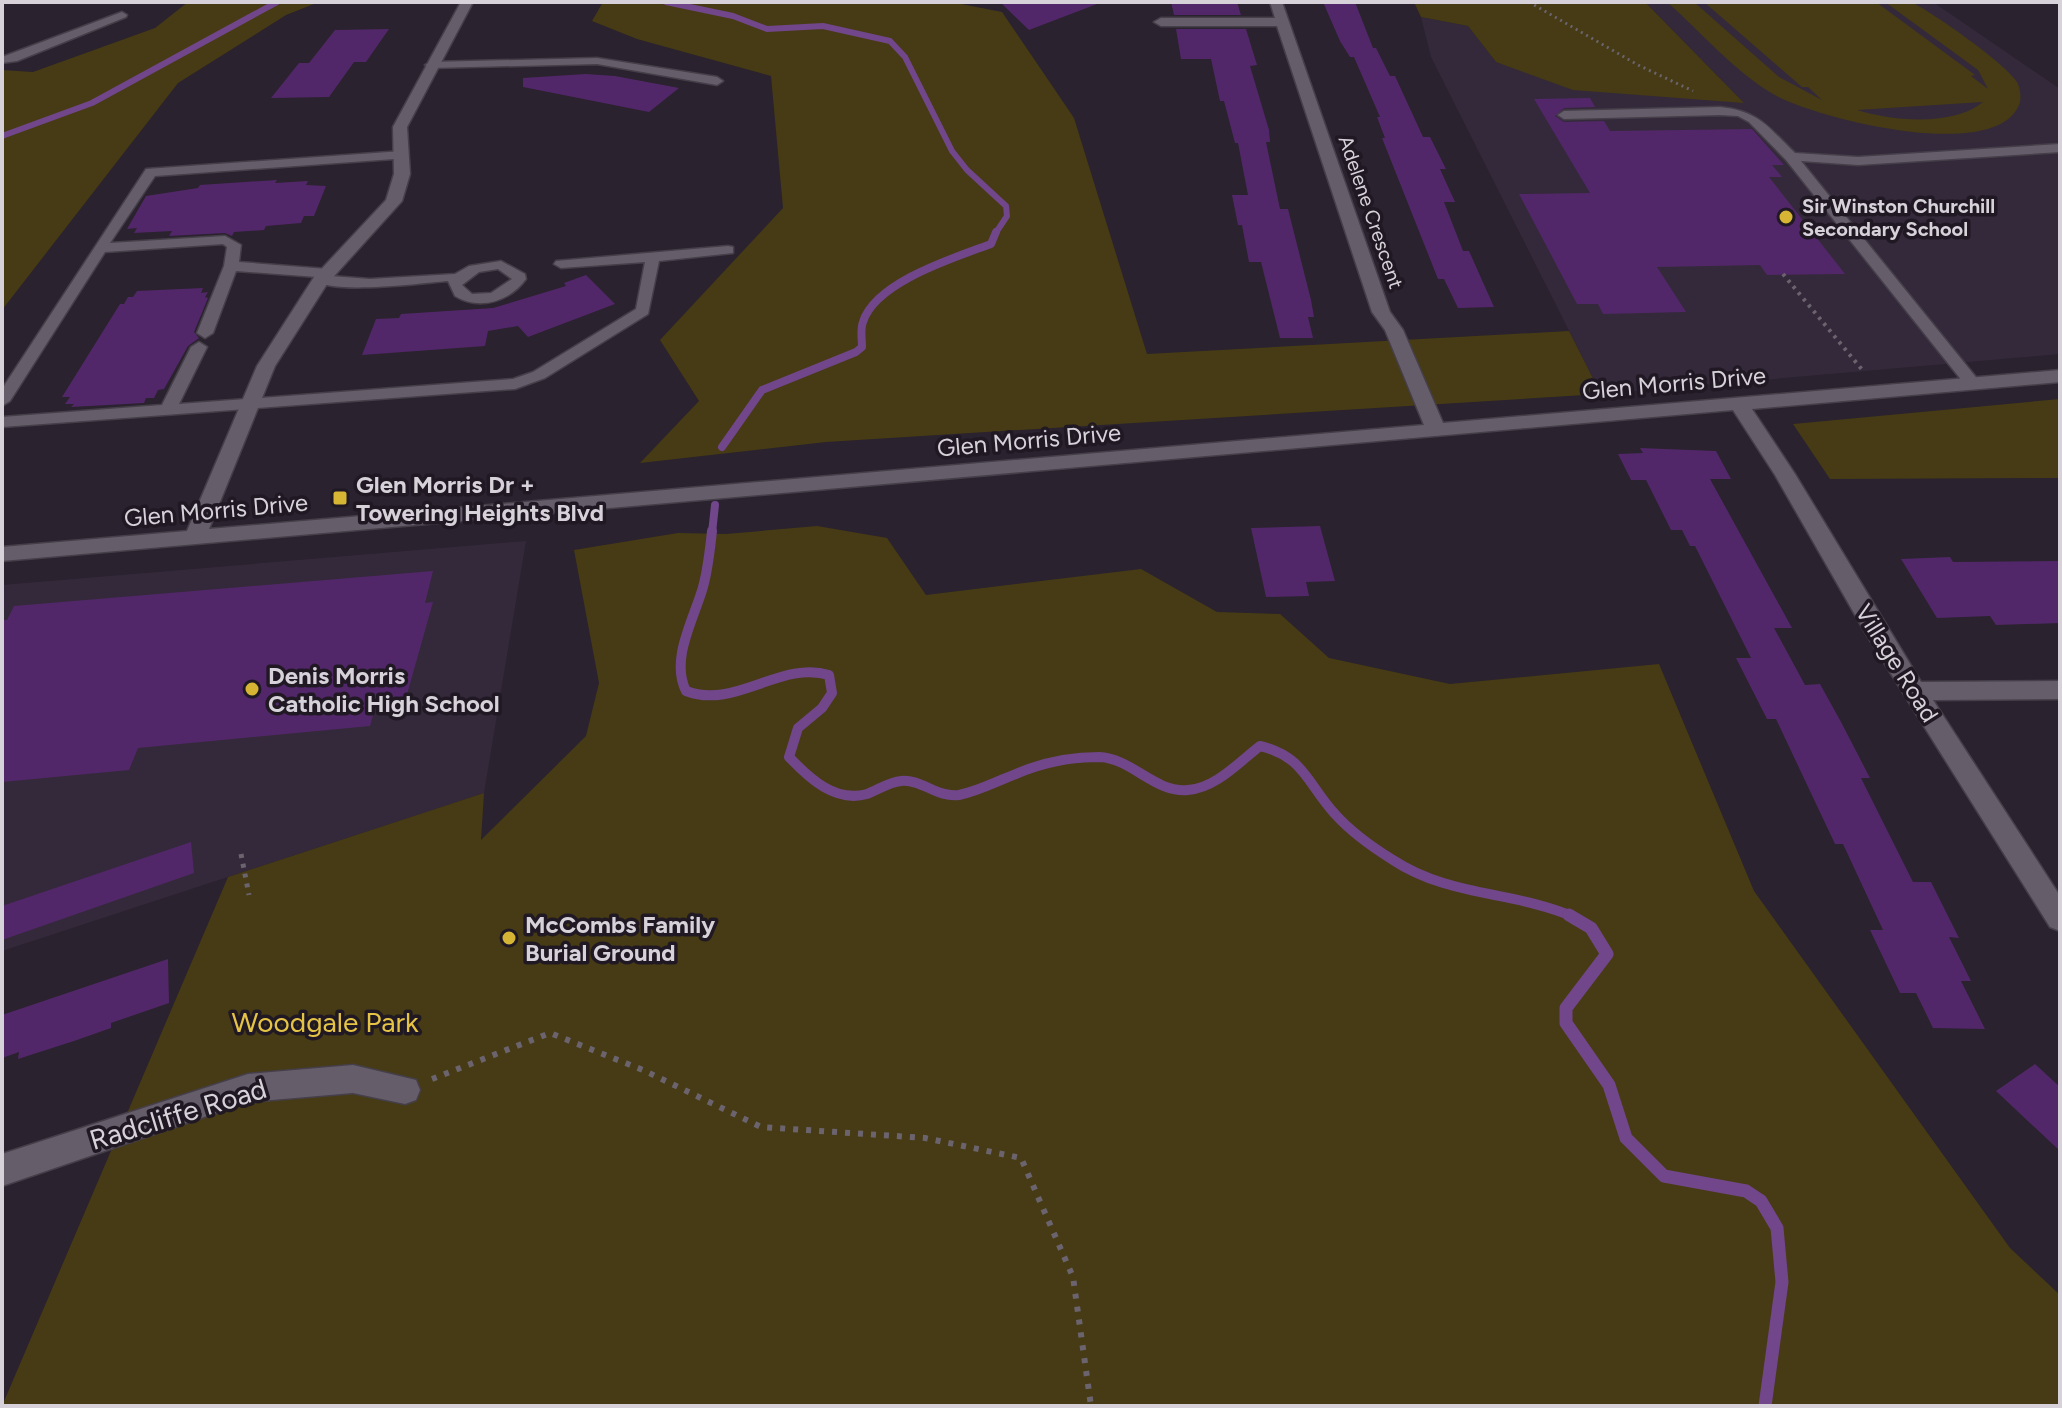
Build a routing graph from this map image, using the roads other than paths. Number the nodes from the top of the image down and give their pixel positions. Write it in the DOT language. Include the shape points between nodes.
graph roads {
  1 [pos="467,2"];
  2 [pos="1276,2"];
  3 [pos="122,15"];
  4 [pos="1161,22"];
  5 [pos="1284,22"];
  6 [pos="2,60"];
  7 [pos="431,65"];
  8 [pos="717,81"];
  9 [pos="1564,115"];
  10 [pos="2060,148"];
  11 [pos="403,155"];
  12 [pos="1791,157"];
  13 [pos="100,248"];
  14 [pos="728,250"];
  15 [pos="653,257"];
  16 [pos="561,264"];
  17 [pos="231,266"];
  18 [pos="324,277"];
  19 [pos="458,279"];
  20 [pos="2060,376"];
  21 [pos="1973,384"];
  22 [pos="2,401"];
  23 [pos="251,402"];
  24 [pos="1739,404"];
  25 [pos="169,408"];
  26 [pos="2,422"];
  27 [pos="1436,430"];
  28 [pos="195,538"];
  29 [pos="2,554"];
  30 [pos="2060,690"];
  31 [pos="1914,691"];
  32 [pos="2060,919"];
  33 [pos="405,1090"];
  34 [pos="2,1170"];
  1 -- 7 [label="street"];
  2 -- 5 [label="street, Adelene Crescent"];
  3 -- 6 [label="lane"];
  4 -- 5 [label="street"];
  5 -- 27 [label="street, Adelene Crescent" via="1381,312 1394,330"];
  7 -- 8 [label="lane" via="597,61"];
  7 -- 11 [label="street" via="400,127"];
  9 -- 12 [label="lane" via="1741,113"];
  10 -- 12 [label="lane" via="1858,161"];
  11 -- 13 [label="lane" via="151,172"];
  11 -- 18 [label="street" via="394,201"];
  12 -- 21 [label="lane"];
  13 -- 17 [label="lane" via="225,240 234,245"];
  13 -- 22 [label="lane"];
  14 -- 15 [label="lane"];
  15 -- 16 [label="lane"];
  15 -- 23 [label="lane" via="643,311 539,375 515,384"];
  17 -- 18 [label="lane"];
  17 -- 25 [label="lane"];
  18 -- 19 [label="lane" via="370,283"];
  18 -- 23 [label="street" via="266,366"];
  20 -- 21 [label="street, Glen Morris Drive"];
  21 -- 24 [label="street, Glen Morris Drive"];
  23 -- 25 [label="lane"];
  23 -- 28 [label="street"];
  24 -- 27 [label="street, Glen Morris Drive"];
  24 -- 31 [label="street, Village Road"];
  25 -- 26 [label="lane"];
  27 -- 28 [label="street, Glen Morris Drive"];
  28 -- 29 [label="street, Glen Morris Drive"];
  30 -- 31 [label="street"];
  31 -- 32 [label="street, Village Road"];
  33 -- 34 [label="street, Radcliffe Road" via="353,1079 248,1088"];
}
